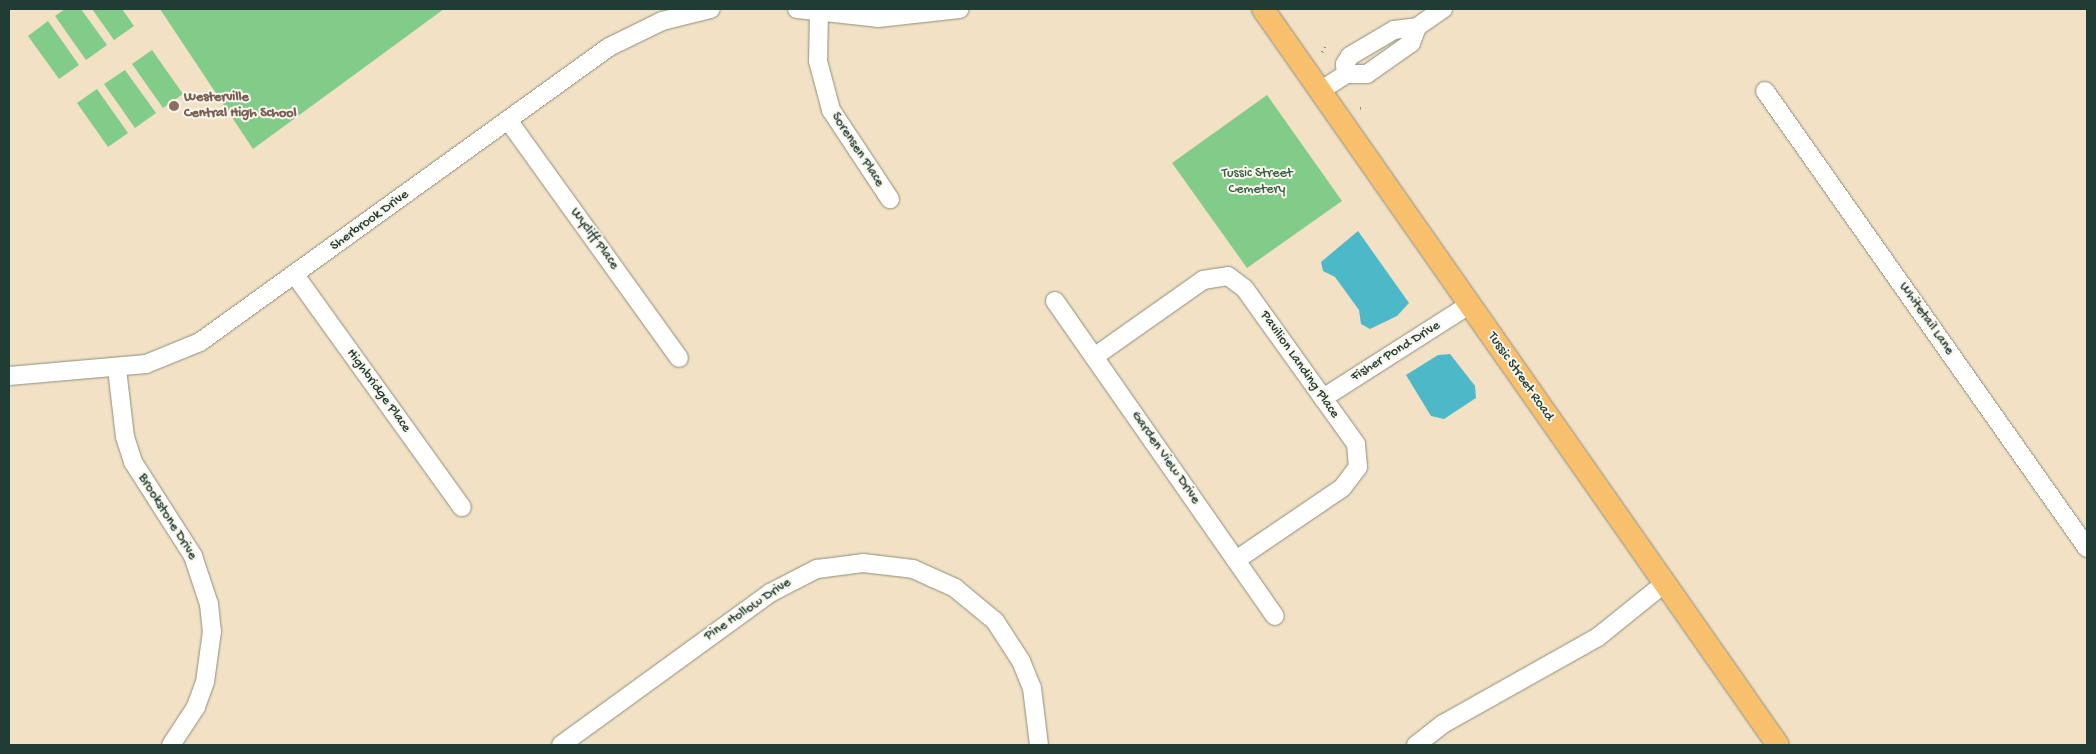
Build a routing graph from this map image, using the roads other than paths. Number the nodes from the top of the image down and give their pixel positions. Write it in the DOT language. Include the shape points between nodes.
graph roads {
  1 [pos="711,9"];
  2 [pos="797,9"];
  3 [pos="960,9"];
  4 [pos="1263,9"];
  5 [pos="1444,9"];
  6 [pos="819,11"];
  7 [pos="1417,27"];
  8 [pos="1346,74"];
  9 [pos="1320,91"];
  10 [pos="1764,91"];
  11 [pos="508,120"];
  12 [pos="890,199"];
  13 [pos="295,275"];
  14 [pos="1055,301"];
  15 [pos="1469,305"];
  16 [pos="1094,357"];
  17 [pos="679,358"];
  18 [pos="117,369"];
  19 [pos="9,376"];
  20 [pos="1323,398"];
  21 [pos="462,506"];
  22 [pos="2087,548"];
  23 [pos="1236,560"];
  24 [pos="1665,583"];
  25 [pos="1275,616"];
  26 [pos="171,745"];
  27 [pos="561,745"];
  28 [pos="1039,745"];
  29 [pos="1416,745"];
  30 [pos="1778,745"];
  1 -- 11 [label="street, Sherbrook Drive" via="637,32"];
  2 -- 6 [label="street"];
  3 -- 6 [label="street" via="906,18"];
  4 -- 9 [label="main road, Tussic Street Road"];
  5 -- 7 [label="street"];
  6 -- 12 [label="street, Sorensen Place" via="818,61 831,110"];
  7 -- 8 [label="street" via="1411,43 1367,74"];
  7 -- 8 [label="street" via="1394,30 1350,56 1344,64"];
  8 -- 9 [label="street"];
  9 -- 15 [label="main road, Tussic Street Road"];
  10 -- 22 [label="street, Whitetail Lane"];
  11 -- 13 [label="street, Sherbrook Drive"];
  11 -- 17 [label="street, Wycliff Place"];
  13 -- 18 [label="street, Sherbrook Drive" via="200,342 146,364"];
  13 -- 21 [label="street, Highbridge Place"];
  14 -- 16 [label="street, Garden View Drive"];
  15 -- 20 [label="street, Fisher Pond Drive"];
  15 -- 24 [label="main road, Tussic Street Road"];
  16 -- 20 [label="street, Pavilion Landing Place" via="1203,280 1228,276 1246,289"];
  16 -- 23 [label="street, Garden View Drive"];
  18 -- 19 [label="street, Sherbrook Drive"];
  18 -- 26 [label="street, Brookstone Drive" via="126,437 134,462 193,556 209,604 212,631 205,682 196,707"];
  20 -- 23 [label="street, Pavilion Landing Place" via="1356,444 1358,467 1342,488"];
  23 -- 25 [label="street, Garden View Drive"];
  24 -- 29 [label="street" via="1598,637 1443,724"];
  24 -- 30 [label="main road, Tussic Street Road"];
  27 -- 28 [label="street, Pine Hollow Drive" via="770,593 817,569 862,563 913,570 934,578 955,588 995,621 1021,661 1032,688"];
}
